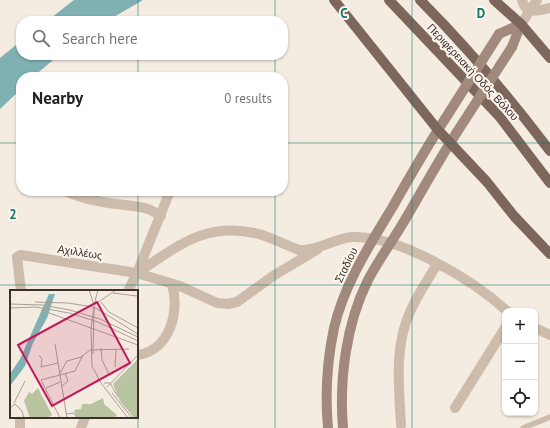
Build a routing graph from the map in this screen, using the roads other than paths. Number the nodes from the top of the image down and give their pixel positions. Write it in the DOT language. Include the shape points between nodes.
graph roads {
  1 [pos="334,0"];
  2 [pos="389,0"];
  3 [pos="420,0"];
  4 [pos="494,0"];
  5 [pos="522,0"];
  6 [pos="537,0"];
  7 [pos="550,8"];
  8 [pos="529,10"];
  9 [pos="521,24"];
  10 [pos="550,58"];
  11 [pos="438,130"];
  12 [pos="450,143"];
  13 [pos="550,151"];
  14 [pos="550,183"];
  15 [pos="78,196"];
  16 [pos="168,196"];
  17 [pos="161,216"];
  18 [pos="373,239"];
  19 [pos="391,243"];
  20 [pos="321,247"];
  21 [pos="550,254"];
  22 [pos="437,264"];
  23 [pos="137,274"];
  24 [pos="172,284"];
  25 [pos="21,290"];
  26 [pos="129,290"];
  27 [pos="503,308"];
  28 [pos="538,329"];
  29 [pos="502,333"];
  30 [pos="550,335"];
  31 [pos="138,355"];
  32 [pos="455,408"];
  33 [pos="85,418"];
  34 [pos="550,418"];
  35 [pos="401,425"];
  36 [pos="81,428"];
  37 [pos="328,428"];
  38 [pos="343,428"];
  39 [pos="523,428"];
  1 -- 11 [label="main road"];
  2 -- 14 [label="main road, Περιφερειακή Οδός Βόλου" via="499,116"];
  3 -- 13 [label="main road, Περιφερειακή Οδός Βόλου" via="505,93"];
  4 -- 9 [label="main road"];
  5 -- 8 [label="street"];
  6 -- 8 [label="street"];
  7 -- 8 [label="street" via="536,12"];
  8 -- 9 [label="street"];
  9 -- 10 [label="main road"];
  9 -- 11 [label="main road, Σταδίου, bridge" via="499,34"];
  9 -- 12 [label="main road, bridge" via="512,47"];
  11 -- 12 [label="main road"];
  11 -- 18 [label="main road, Σταδίου"];
  12 -- 19 [label="main road"];
  12 -- 21 [label="main road"];
  15 -- 17 [label="street" via="143,207"];
  16 -- 17 [label="street"];
  17 -- 23 [label="street"];
  18 -- 19 [label="street"];
  18 -- 20 [label="street" via="346,238"];
  18 -- 37 [label="main road, Σταδίου" via="346,294 334,327 328,361"];
  19 -- 22 [label="street"];
  19 -- 38 [label="main road" via="368,280 353,322 344,370"];
  20 -- 23 [label="street" via="299,250 260,235 216,231 197,236 170,249"];
  20 -- 24 [label="street, Αχιλλέως" via="231,304 217,303"];
  22 -- 27 [label="street" via="478,288"];
  22 -- 35 [label="street" via="413,306 404,328 398,379"];
  23 -- 24 [label="street, Αχιλλέως"];
  23 -- 25 [label="street, Αχιλλέως" via="21,255 17,260"];
  23 -- 26 [label="street"];
  24 -- 31 [label="street" via="176,302 166,336 158,347"];
  28 -- 30 [label="street"];
  29 -- 32 [label="street"];
  33 -- 36 [label="street"];
  34 -- 39 [label="lane"];
}
